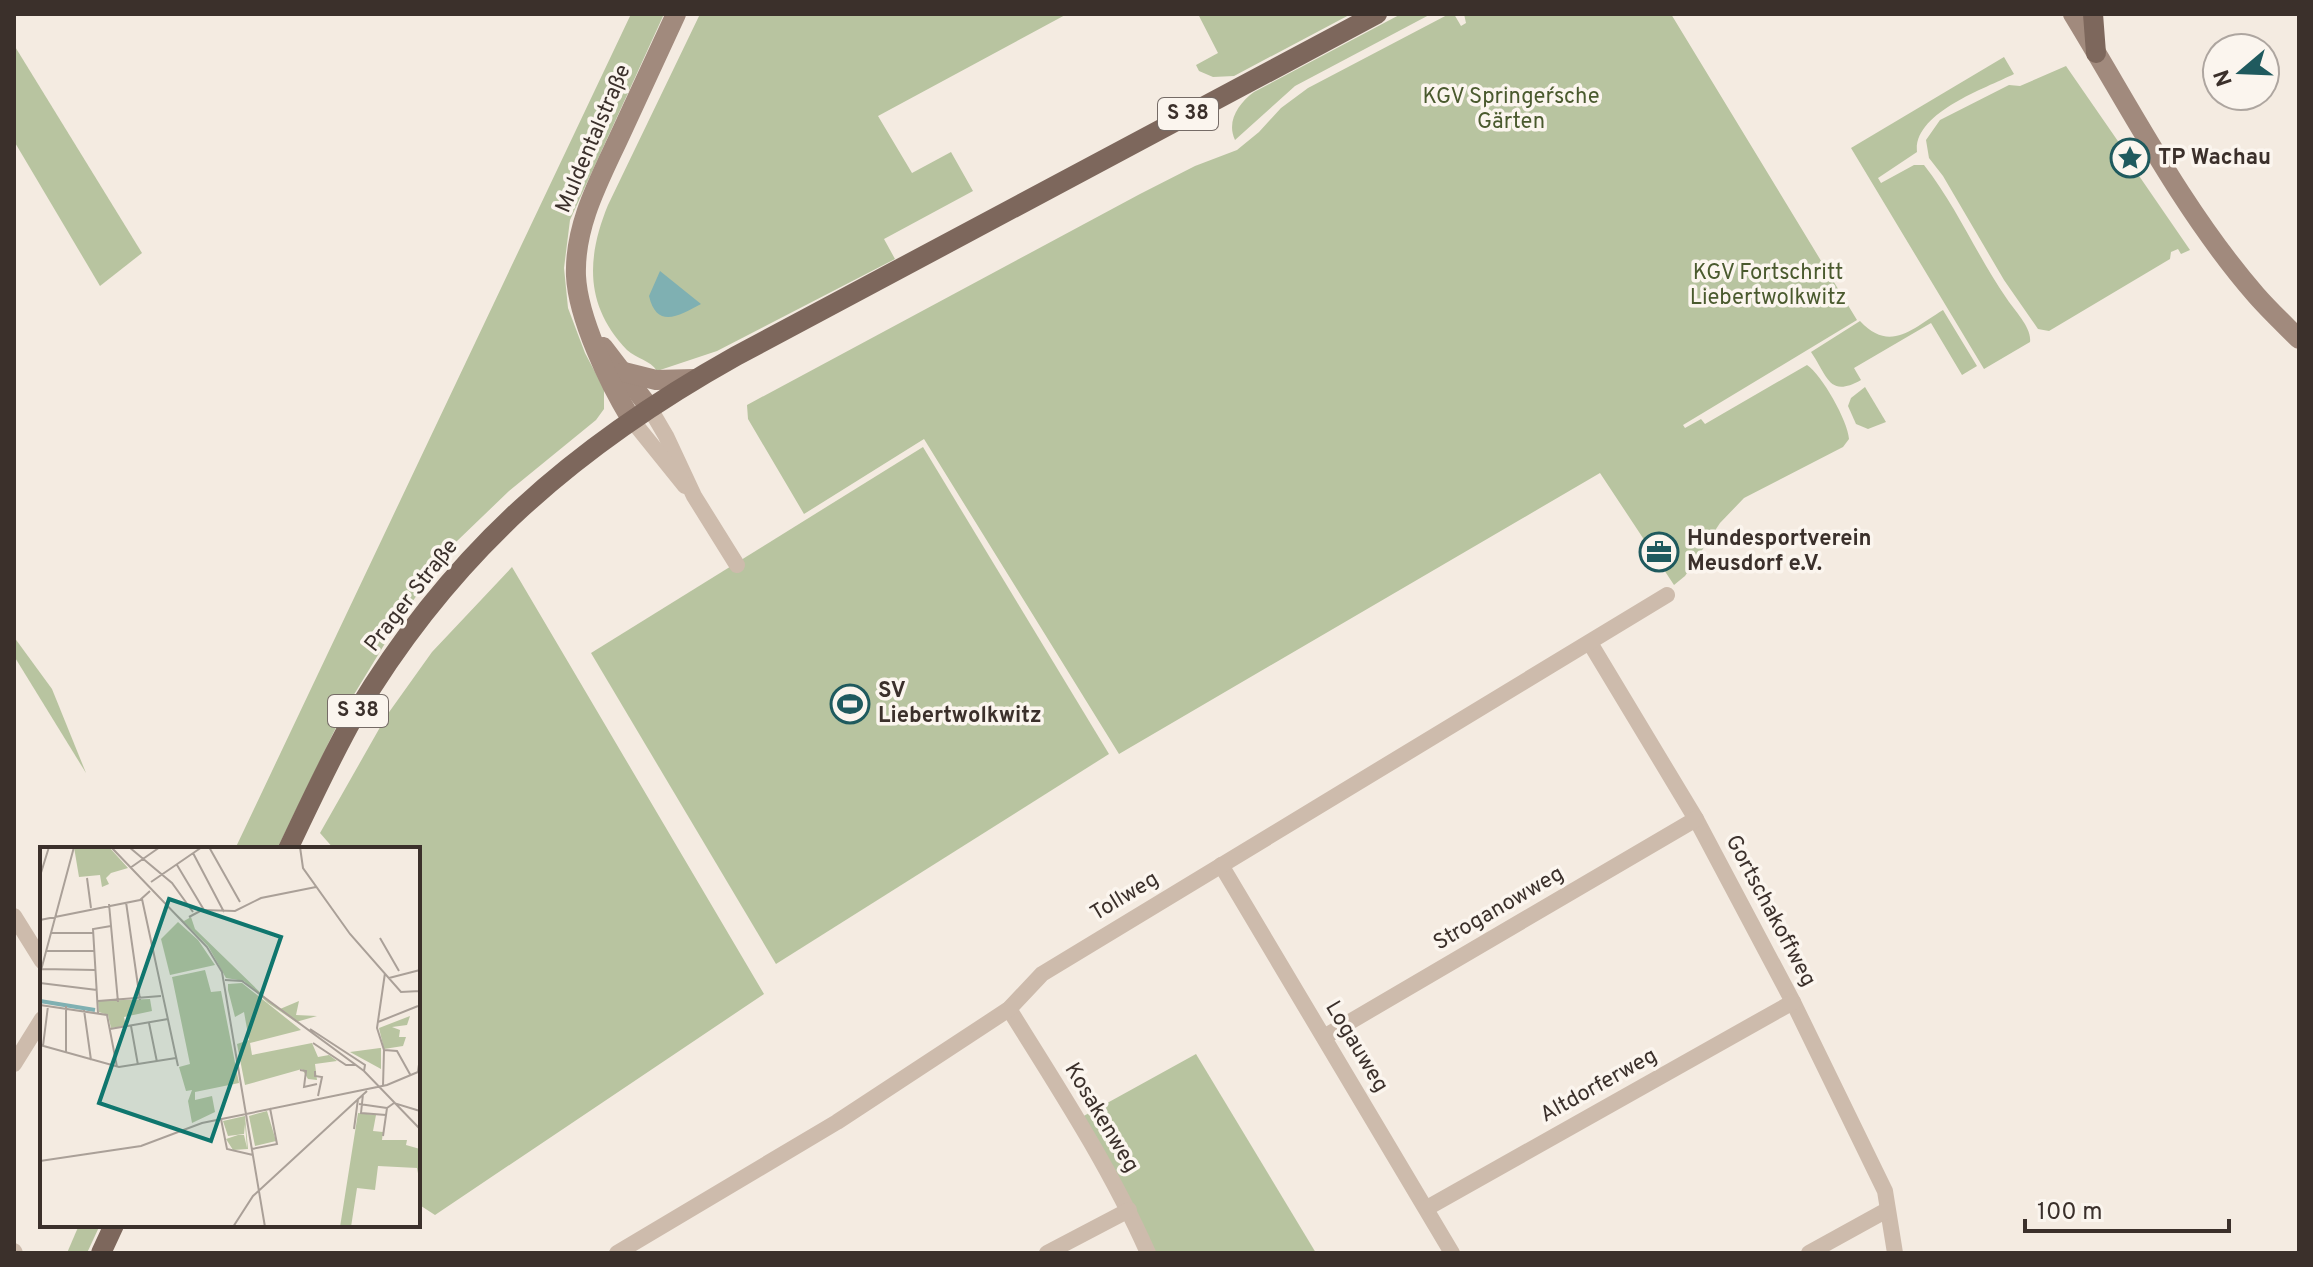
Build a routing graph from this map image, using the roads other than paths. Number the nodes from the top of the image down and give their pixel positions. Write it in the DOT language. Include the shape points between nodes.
graph roads {
  1 [pos="676,14"];
  2 [pos="1377,14"];
  3 [pos="2073,14"];
  4 [pos="2093,14"];
  5 [pos="2096,53"];
  6 [pos="592,334"];
  7 [pos="2299,339"];
  8 [pos="624,372"];
  9 [pos="694,379"];
  10 [pos="649,407"];
  11 [pos="631,419"];
  12 [pos="694,496"];
  13 [pos="737,565"];
  14 [pos="1667,595"];
  15 [pos="1590,643"];
  16 [pos="1696,819"];
  17 [pos="289,847"];
  18 [pos="1221,865"];
  19 [pos="14,916"];
  20 [pos="40,958"];
  21 [pos="1793,1002"];
  22 [pos="1009,1009"];
  23 [pos="40,1022"];
  24 [pos="1324,1037"];
  25 [pos="14,1064"];
  26 [pos="1427,1208"];
  27 [pos="1129,1210"];
  28 [pos="1887,1210"];
  29 [pos="113,1227"];
  30 [pos="101,1253"];
  31 [pos="617,1253"];
  32 [pos="1047,1253"];
  33 [pos="1148,1253"];
  34 [pos="1452,1253"];
  35 [pos="1809,1253"];
  36 [pos="1895,1253"];
  1 -- 6 [label="main road, Muldentalstraße" via="582,225 576,280"];
  2 -- 9 [label="main road, S 38"];
  3 -- 5 [label="main road"];
  4 -- 5 [label="main road"];
  5 -- 7 [label="main road" via="2219,249"];
  6 -- 8 [label="main road, Muldentalstraße"];
  6 -- 11 [label="main road, Muldentalstraße"];
  8 -- 9 [label="main road" via="656,380"];
  8 -- 10 [label="main road, Muldentalstraße"];
  9 -- 10 [label="main road, S 38"];
  10 -- 11 [label="main road, S 38"];
  10 -- 12 [label="street, Muldentalstraße"];
  11 -- 12 [label="street, Muldentalstraße"];
  11 -- 17 [label="main road, Prager Straße / S 38" via="517,512 429,608 356,714"];
  12 -- 13 [label="street, Muldentalstraße"];
  14 -- 15 [label="street, Tollweg"];
  15 -- 16 [label="street, Gortschakoffweg"];
  15 -- 18 [label="street, Tollweg"];
  16 -- 21 [label="street, Gortschakoffweg"];
  16 -- 24 [label="street, Stroganowweg"];
  18 -- 22 [label="street, Tollweg" via="1042,974"];
  18 -- 24 [label="street, Logauweg"];
  19 -- 20 [label="street"];
  21 -- 26 [label="street, Altdorferweg"];
  21 -- 28 [label="street, Gortschakoffweg" via="1885,1191"];
  22 -- 27 [label="street, Kosakenweg"];
  22 -- 31 [label="street, Tollweg" via="837,1122"];
  23 -- 25 [label="street"];
  24 -- 26 [label="street, Logauweg"];
  26 -- 34 [label="street, Logauweg"];
  27 -- 32 [label="street"];
  27 -- 33 [label="street, Kosakenweg"];
  28 -- 35 [label="street"];
  28 -- 36 [label="street, Gortschakoffweg"];
  29 -- 30 [label="main road"];
}
